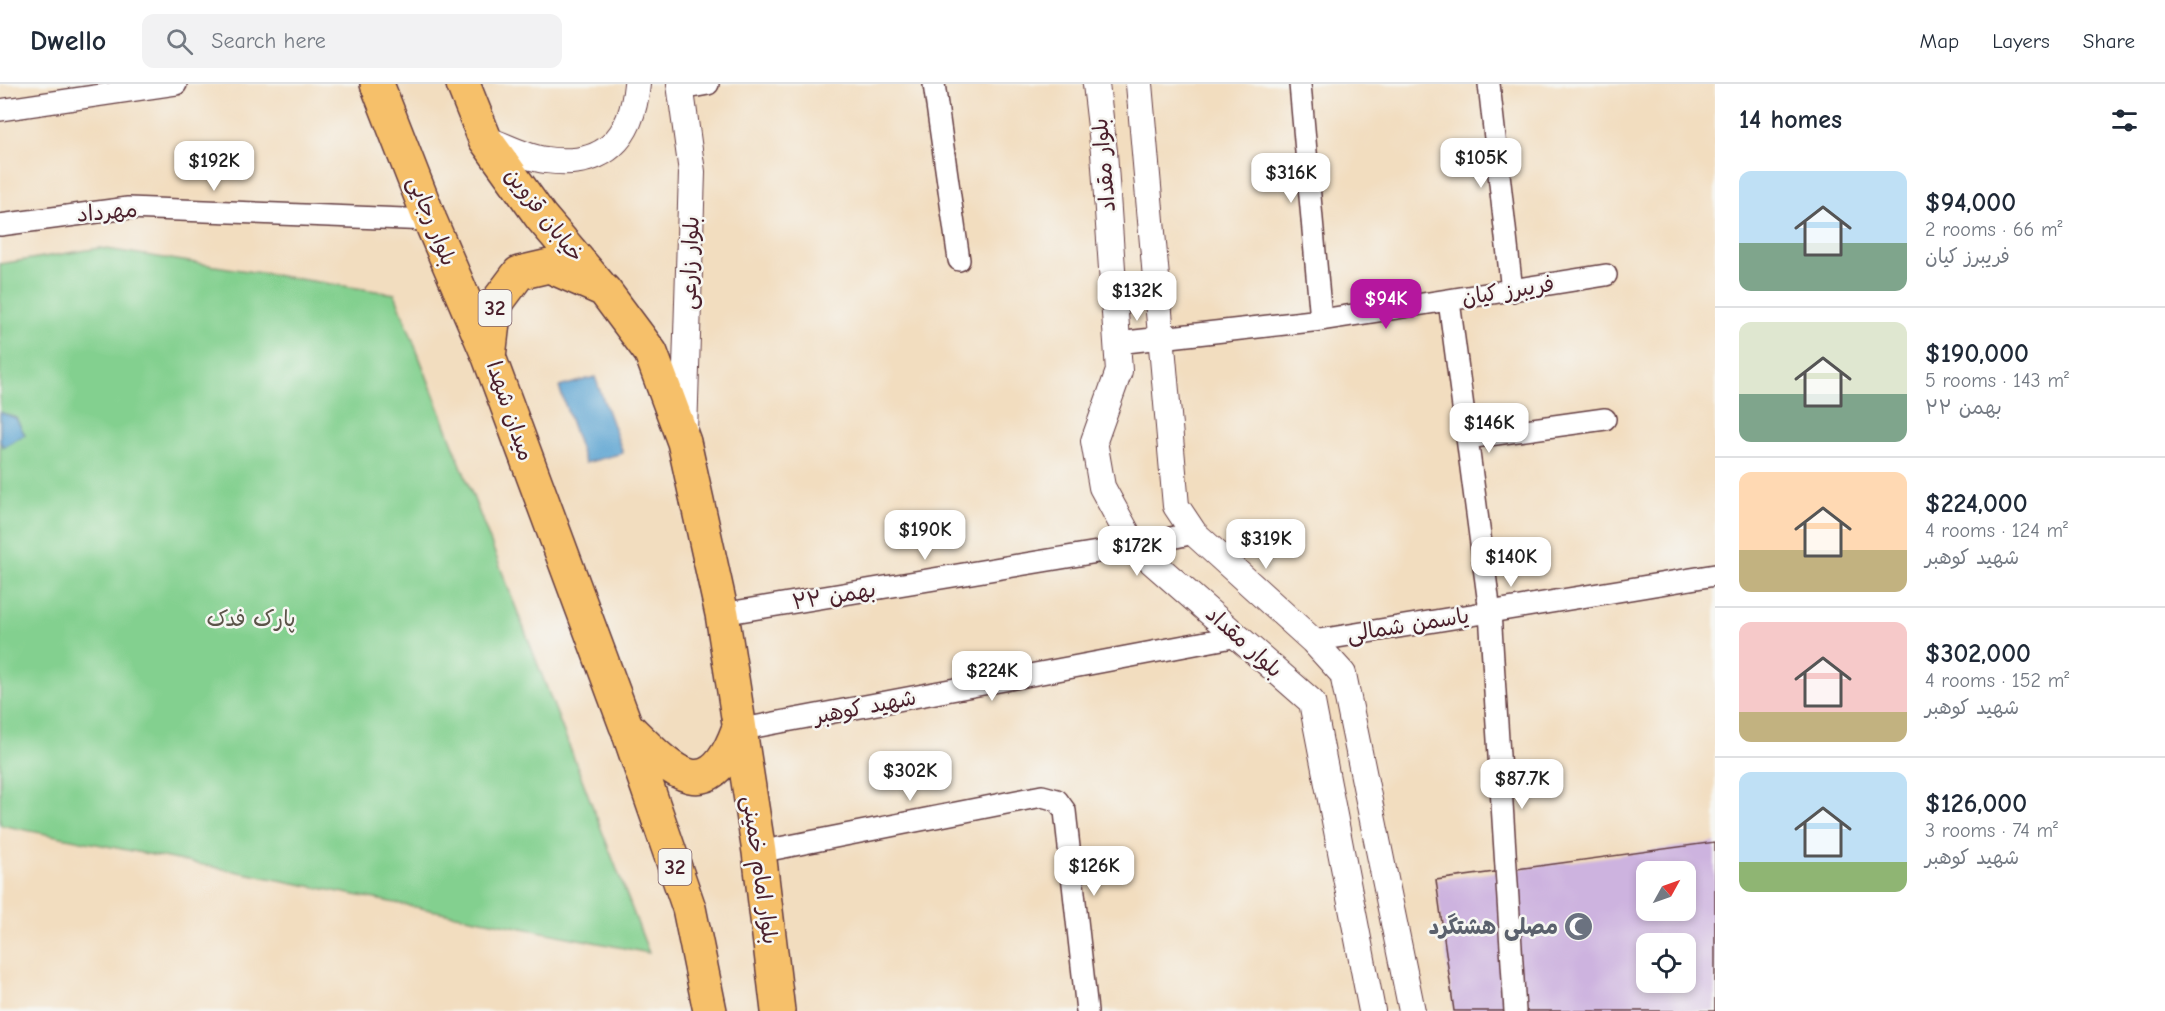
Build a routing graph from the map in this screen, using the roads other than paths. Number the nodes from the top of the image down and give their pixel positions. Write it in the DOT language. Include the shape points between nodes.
graph roads {
  1 [pos="176,84"];
  2 [pos="377,84"];
  3 [pos="463,84"];
  4 [pos="637,84"];
  5 [pos="708,84"];
  6 [pos="934,84"];
  7 [pos="1096,84"];
  8 [pos="1139,84"];
  9 [pos="1300,84"];
  10 [pos="1489,84"];
  11 [pos="681,86"];
  12 [pos="0,110"];
  13 [pos="485,139"];
  14 [pos="430,220"];
  15 [pos="0,225"];
  16 [pos="959,260"];
  17 [pos="1606,275"];
  18 [pos="604,290"];
  19 [pos="1512,291"];
  20 [pos="1449,301"];
  21 [pos="1322,320"];
  22 [pos="1160,339"];
  23 [pos="1117,344"];
  24 [pos="489,357"];
  25 [pos="1605,419"];
  26 [pos="1467,438"];
  27 [pos="684,442"];
  28 [pos="1194,533"];
  29 [pos="1134,546"];
  30 [pos="1715,575"];
  31 [pos="1490,612"];
  32 [pos="722,614"];
  33 [pos="1238,636"];
  34 [pos="1313,641"];
  35 [pos="626,726"];
  36 [pos="738,730"];
  37 [pos="759,852"];
  38 [pos="710,1011"];
  39 [pos="778,1011"];
  40 [pos="1087,1011"];
  41 [pos="1372,1011"];
  42 [pos="1412,1011"];
  43 [pos="1515,1011"];
  1 -- 12 [label="street"];
  2 -- 14 [label="highway, بلوار رجایی / 32"];
  3 -- 13 [label="highway, 32"];
  4 -- 13 [label="street" via="635,108 622,137 591,159 545,160"];
  5 -- 11 [label="street"];
  6 -- 16 [label="street"];
  7 -- 23 [label="street, بلوار مقداد"];
  8 -- 22 [label="street, بلوار مقداد"];
  9 -- 21 [label="street"];
  10 -- 19 [label="street"];
  11 -- 27 [label="street, بلوار زارعی" via="693,172"];
  13 -- 18 [label="highway, خیابان قزوین / 32" via="541,217"];
  14 -- 15 [label="street, مهرداد" via="128,208"];
  14 -- 24 [label="highway, بلوار رجایی / 32"];
  17 -- 19 [label="street, فریبرز کیان"];
  18 -- 24 [label="highway, میدان شهدا / 32" via="549,266 519,273 495,305"];
  18 -- 27 [label="highway, میدان شهدا / 32" via="651,353"];
  19 -- 20 [label="street, فریبرز کیان"];
  20 -- 21 [label="street, فریبرز کیان"];
  20 -- 26 [label="street"];
  21 -- 22 [label="street, فریبرز کیان"];
  22 -- 23 [label="street, فریبرز کیان"];
  22 -- 28 [label="street, بلوار مقداد" via="1176,506"];
  23 -- 29 [label="street, بلوار مقداد" via="1119,371 1095,441 1102,487"];
  24 -- 35 [label="highway, میدان شهدا / 32"];
  25 -- 26 [label="street"];
  26 -- 31 [label="street"];
  27 -- 32 [label="highway, میدان شهدا / 32"];
  28 -- 29 [label="street, ۲۲ بهمن"];
  28 -- 34 [label="street, بلوار مقداد"];
  29 -- 32 [label="street, ۲۲ بهمن"];
  29 -- 33 [label="street, بلوار مقداد"];
  30 -- 31 [label="street, یاسمن شمالی"];
  31 -- 34 [label="street, یاسمن شمالی"];
  31 -- 43 [label="street"];
  32 -- 36 [label="highway, میدان شهدا / 32"];
  33 -- 36 [label="street, شهید کوهبر"];
  33 -- 41 [label="street, بلوار مقداد" via="1312,702"];
  34 -- 42 [label="street, بلوار مقداد" via="1343,674"];
  35 -- 36 [label="highway, میدان شهدا / 32" via="667,766 690,777 714,772 729,756"];
  35 -- 38 [label="highway, 32" via="688,908"];
  36 -- 37 [label="highway, بلوار امام خمینی / 32"];
  37 -- 39 [label="highway, بلوار امام خمینی / 32"];
  37 -- 40 [label="street" via="1042,795 1058,800 1065,811"];
}
